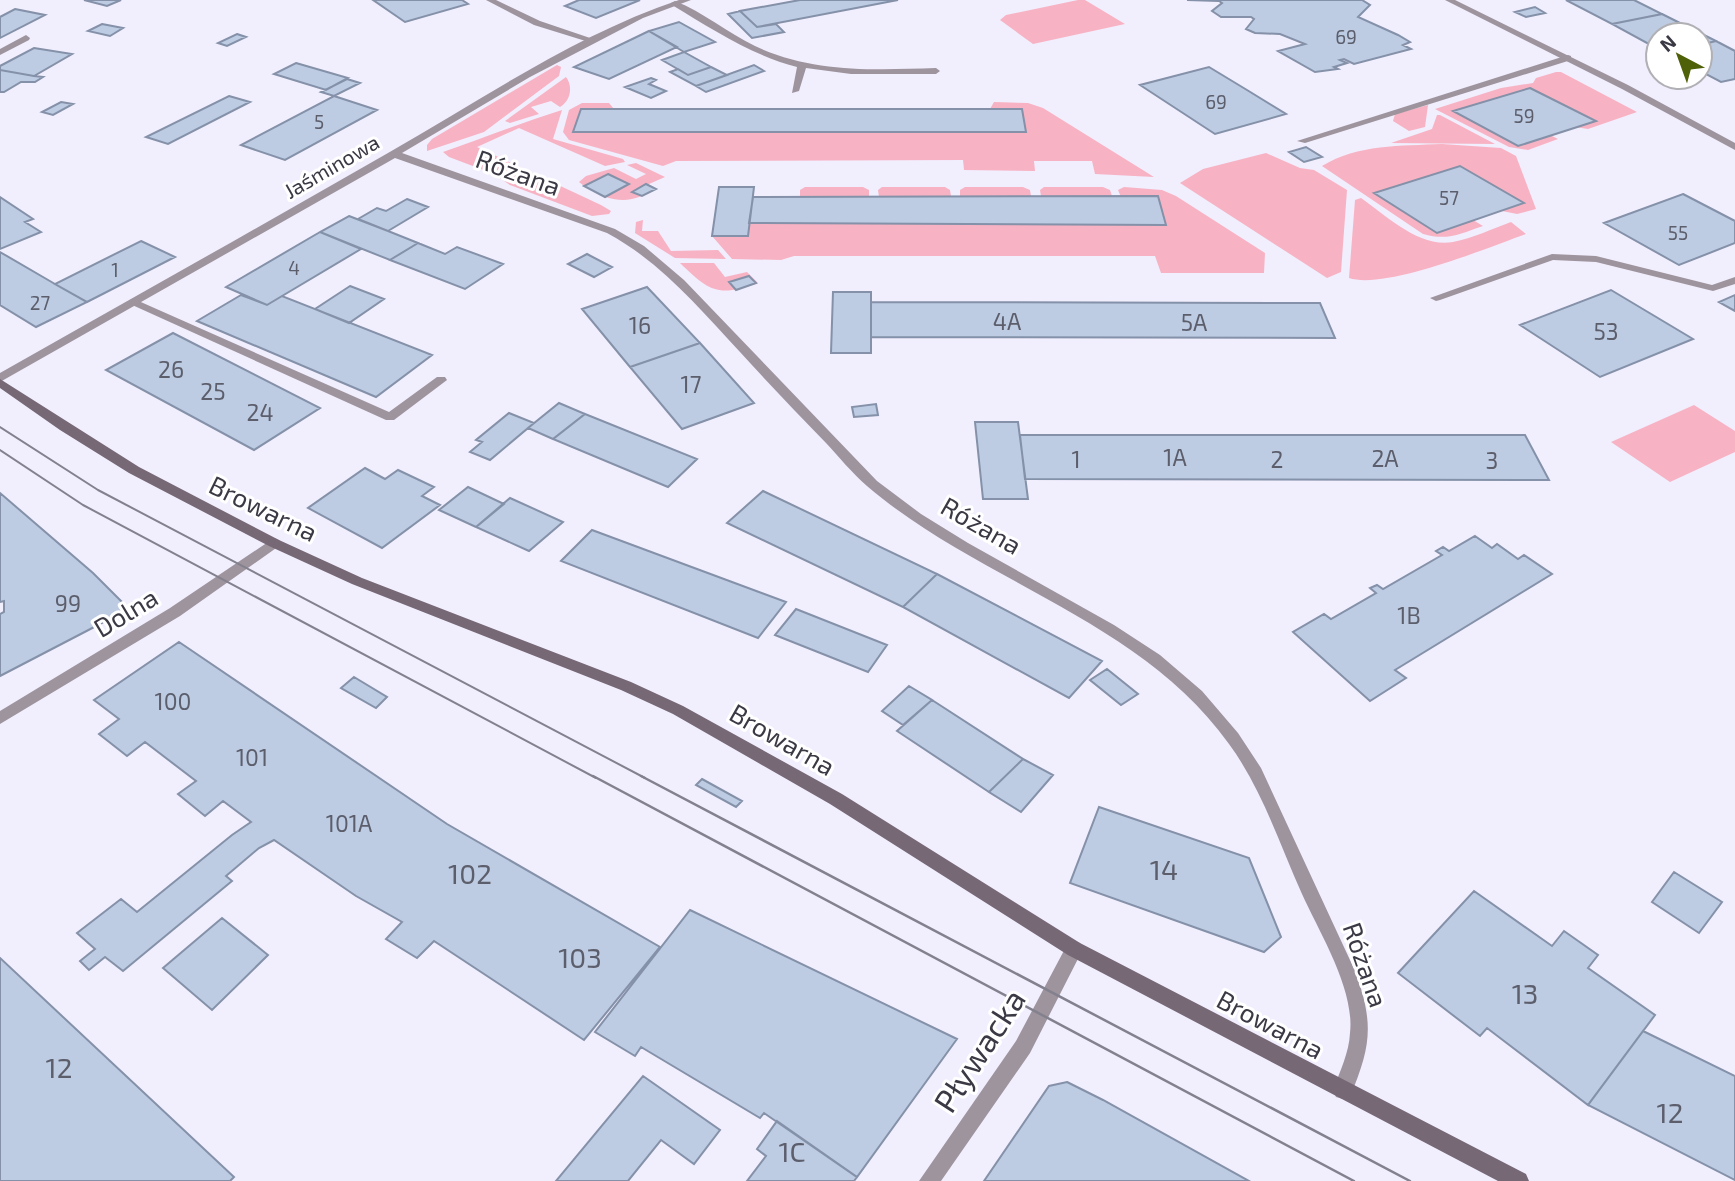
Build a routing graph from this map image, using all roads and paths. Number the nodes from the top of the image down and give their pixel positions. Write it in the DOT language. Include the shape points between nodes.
graph roads {
  1 [pos="490,0"];
  2 [pos="687,0"];
  3 [pos="1449,0"];
  4 [pos="674,3"];
  5 [pos="26,38"];
  6 [pos="592,40"];
  7 [pos="0,52"];
  8 [pos="1568,58"];
  9 [pos="802,66"];
  10 [pos="936,71"];
  11 [pos="794,91"];
  12 [pos="1302,141"];
  13 [pos="1735,147"];
  14 [pos="394,155"];
  15 [pos="1735,280"];
  16 [pos="1436,298"];
  17 [pos="134,302"];
  18 [pos="0,377"];
  19 [pos="442,380"];
  20 [pos="0,383"];
  21 [pos="274,543"];
  22 [pos="0,718"];
  23 [pos="1074,950"];
  24 [pos="1343,1090"];
  25 [pos="929,1181"];
  26 [pos="1519,1181"];
  1 -- 6 [label="street" via="537,23"];
  2 -- 4 [label="street, Jaśminowa"];
  3 -- 8 [label="street"];
  4 -- 6 [label="street, Jaśminowa"];
  4 -- 9 [label="street" via="772,57"];
  5 -- 7 [label="street"];
  6 -- 14 [label="street, Jaśminowa"];
  8 -- 12 [label="street"];
  8 -- 13 [label="street"];
  9 -- 10 [label="street"];
  9 -- 11 [label="street"];
  14 -- 17 [label="street, Jaśminowa"];
  14 -- 24 [label="street, Różana" via="634,244 684,286 871,483 915,517 1115,631 1208,709 1253,771 1355,1000 1359,1034"];
  15 -- 16 [label="street" via="1713,288 1595,259 1552,257"];
  17 -- 18 [label="street, Jaśminowa"];
  17 -- 19 [label="street" via="390,417"];
  20 -- 21 [label="main road, Browarna" via="134,470"];
  21 -- 22 [label="street, Dolna" via="176,612"];
  21 -- 23 [label="main road, Browarna" via="678,710 836,799"];
  23 -- 24 [label="main road, Browarna"];
  23 -- 25 [label="street, Pływacka" via="1023,1047"];
  24 -- 26 [label="main road, Browarna"];
}
